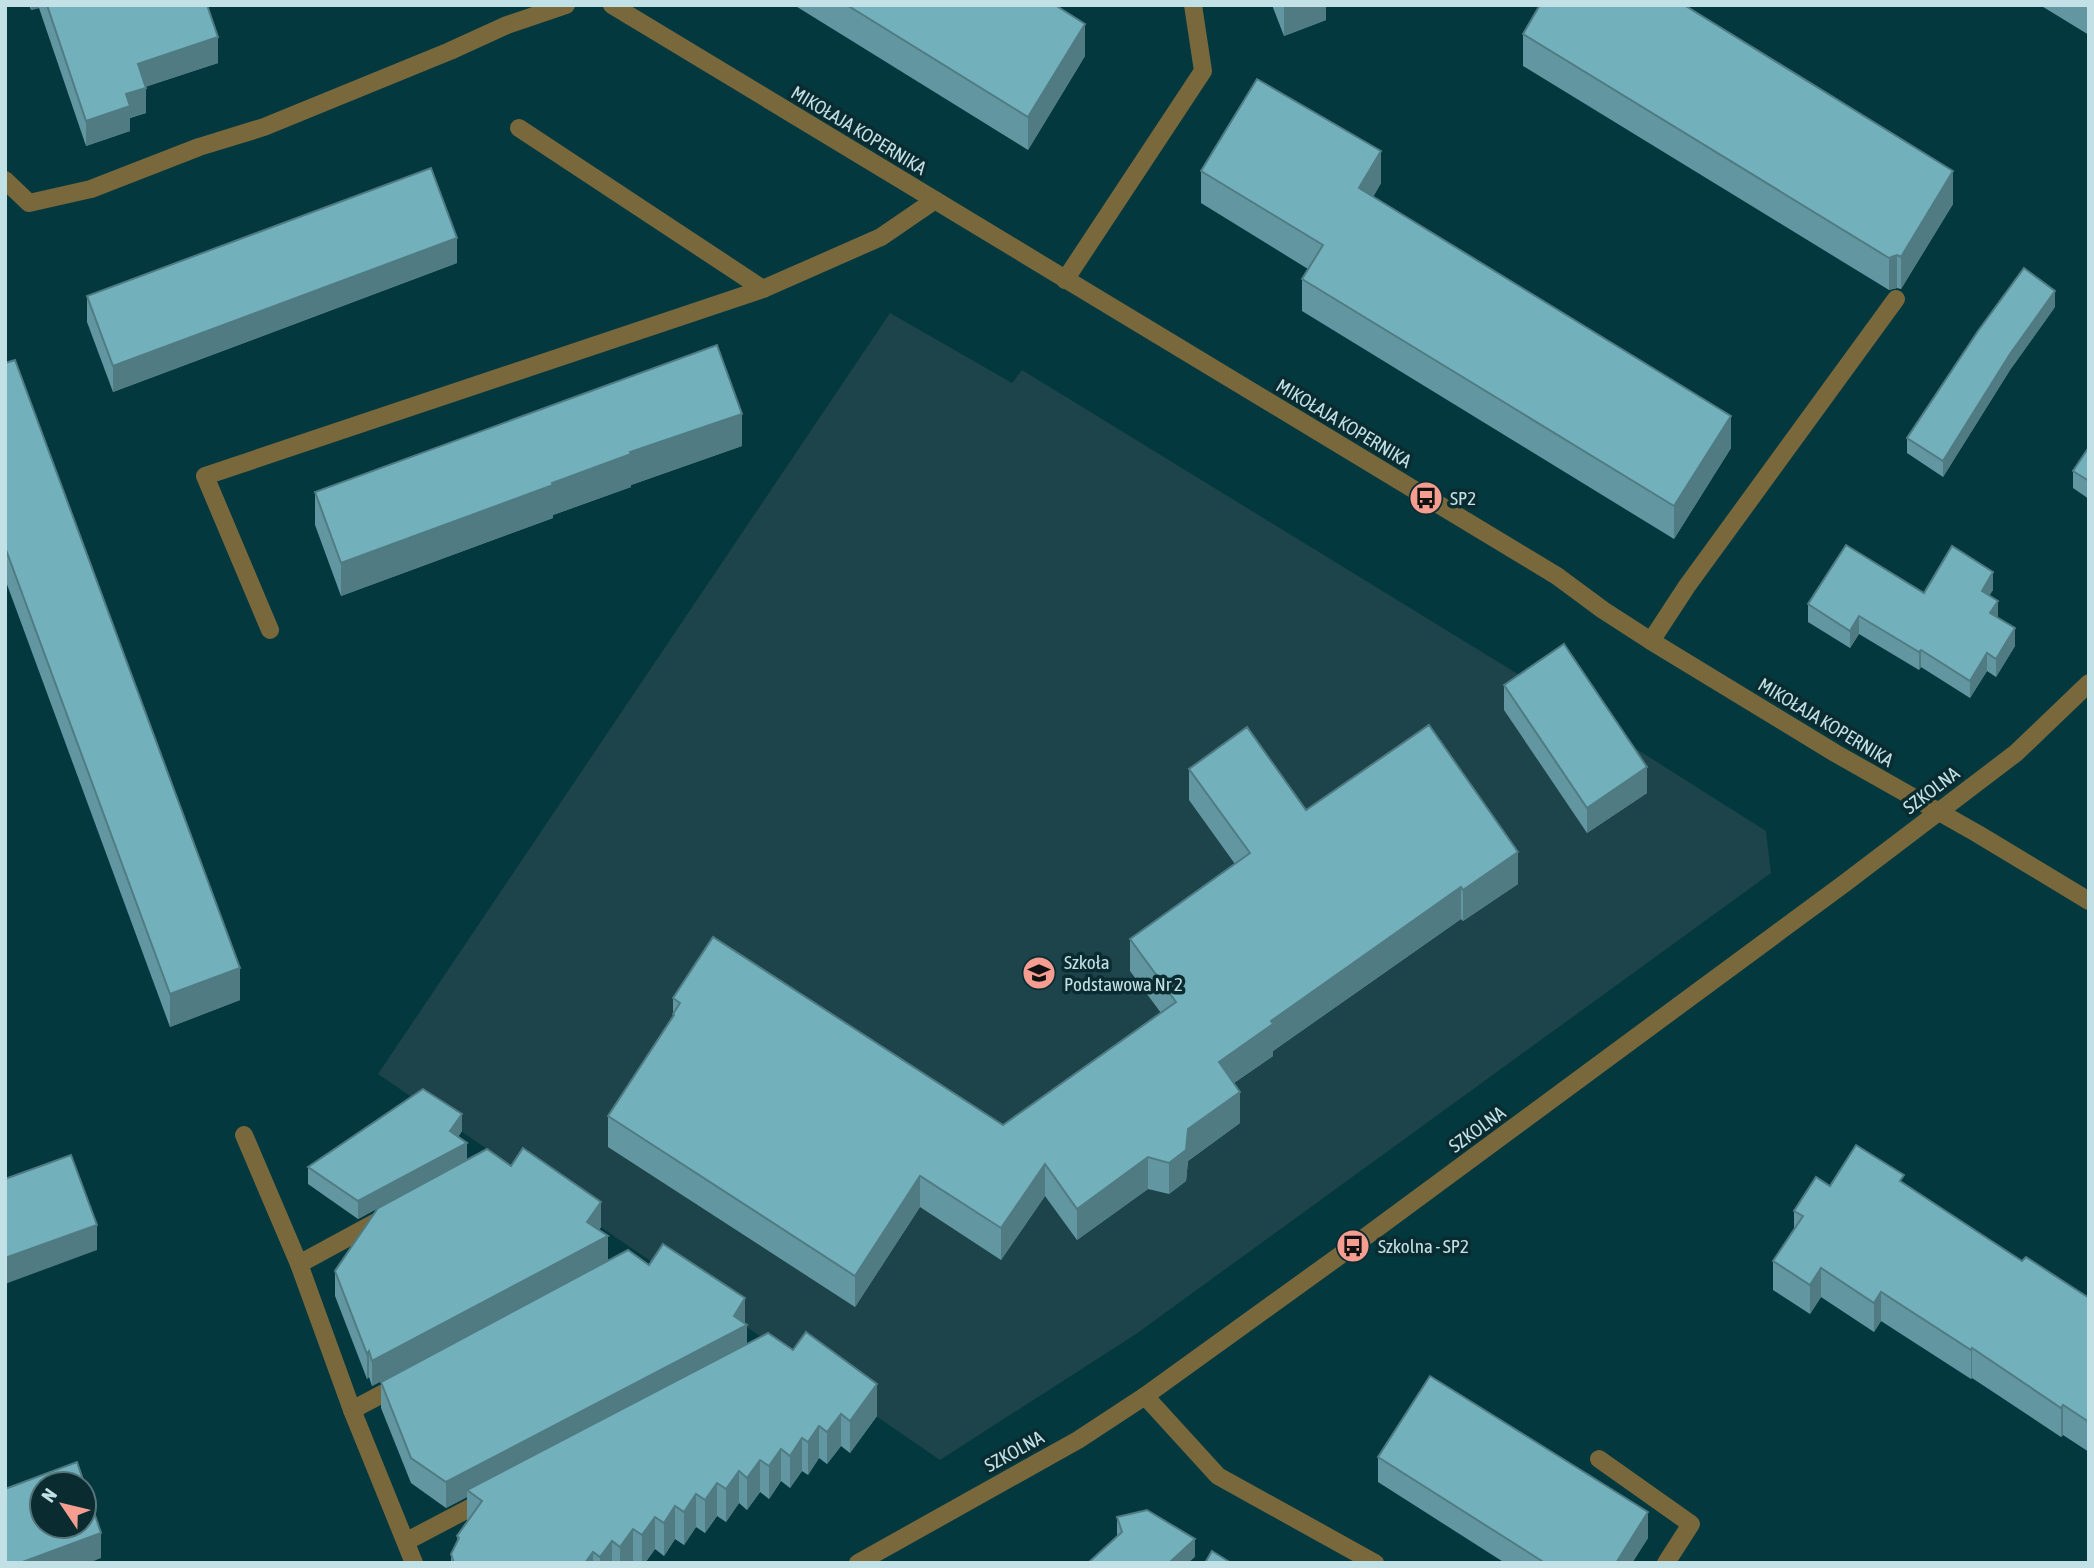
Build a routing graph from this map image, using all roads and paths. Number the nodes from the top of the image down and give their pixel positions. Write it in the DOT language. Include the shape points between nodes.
graph roads {
  1 [pos="566,5"];
  2 [pos="611,5"];
  3 [pos="1193,5"];
  4 [pos="519,128"];
  5 [pos="5,180"];
  6 [pos="935,200"];
  7 [pos="1065,280"];
  8 [pos="763,289"];
  9 [pos="1896,299"];
  10 [pos="270,630"];
  11 [pos="1651,641"];
  12 [pos="2089,683"];
  13 [pos="1937,812"];
  14 [pos="2089,901"];
  15 [pos="244,1135"];
  16 [pos="393,1213"];
  17 [pos="299,1264"];
  18 [pos="413,1378"];
  19 [pos="1145,1396"];
  20 [pos="352,1410"];
  21 [pos="1600,1459"];
  22 [pos="503,1491"];
  23 [pos="407,1541"];
  24 [pos="414,1563"];
  25 [pos="858,1563"];
  26 [pos="1375,1563"];
  27 [pos="1666,1563"];
  1 -- 5 [label="street" via="507,25 264,127 91,189 29,203"];
  2 -- 6 [label="street, MIKOŁAJA KOPERNIKA"];
  3 -- 7 [label="street" via="1203,71"];
  4 -- 8 [label="street"];
  6 -- 7 [label="street, MIKOŁAJA KOPERNIKA"];
  6 -- 8 [label="street" via="881,237"];
  7 -- 11 [label="street, MIKOŁAJA KOPERNIKA" via="1557,576"];
  8 -- 10 [label="street" via="205,476"];
  9 -- 11 [label="street"];
  11 -- 13 [label="street, MIKOŁAJA KOPERNIKA"];
  12 -- 13 [label="street, SZKOLNA" via="2016,753"];
  13 -- 14 [label="street, MIKOŁAJA KOPERNIKA"];
  13 -- 19 [label="street, SZKOLNA" via="1711,983"];
  15 -- 17 [label="street"];
  16 -- 17 [label="street"];
  17 -- 20 [label="street"];
  18 -- 20 [label="street"];
  19 -- 25 [label="street, SZKOLNA" via="1078,1440"];
  19 -- 26 [label="street" via="1218,1476"];
  20 -- 23 [label="street"];
  21 -- 27 [label="street" via="1690,1524"];
  22 -- 23 [label="street"];
  23 -- 24 [label="street"];
}
